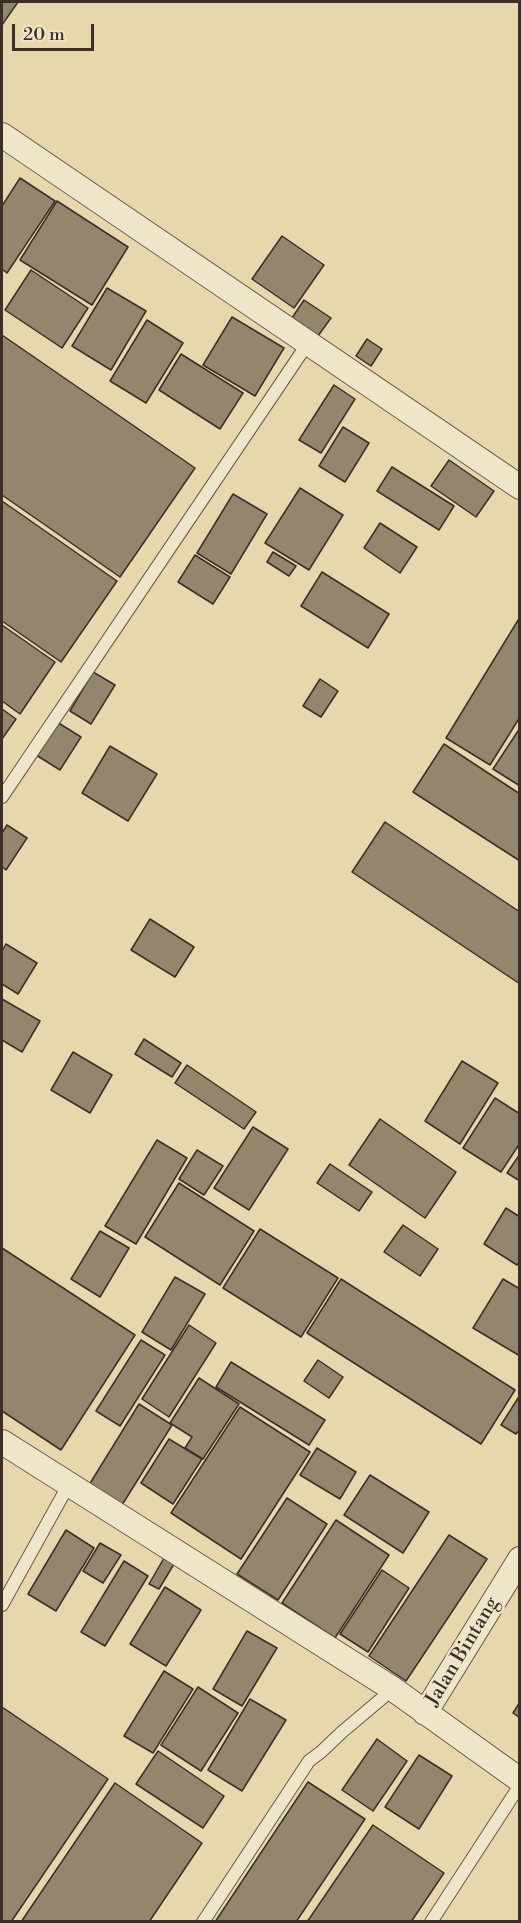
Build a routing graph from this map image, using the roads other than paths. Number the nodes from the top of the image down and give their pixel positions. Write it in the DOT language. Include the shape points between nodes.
graph roads {
  1 [pos="2,135"];
  2 [pos="308,343"];
  3 [pos="519,488"];
  4 [pos="2,797"];
  5 [pos="2,1442"];
  6 [pos="69,1484"];
  7 [pos="519,1559"];
  8 [pos="2,1605"];
  9 [pos="393,1689"];
  10 [pos="425,1713"];
  11 [pos="519,1780"];
  12 [pos="519,1785"];
  13 [pos="203,1922"];
  14 [pos="431,1922"];
  1 -- 2 [label="street"];
  2 -- 3 [label="street"];
  2 -- 4 [label="lane"];
  5 -- 6 [label="street"];
  6 -- 8 [label="lane"];
  6 -- 9 [label="street"];
  7 -- 10 [label="street, Jalan Bintang"];
  9 -- 10 [label="street"];
  9 -- 13 [label="lane" via="309,1761"];
  10 -- 11 [label="street"];
  12 -- 14 [label="lane"];
}
